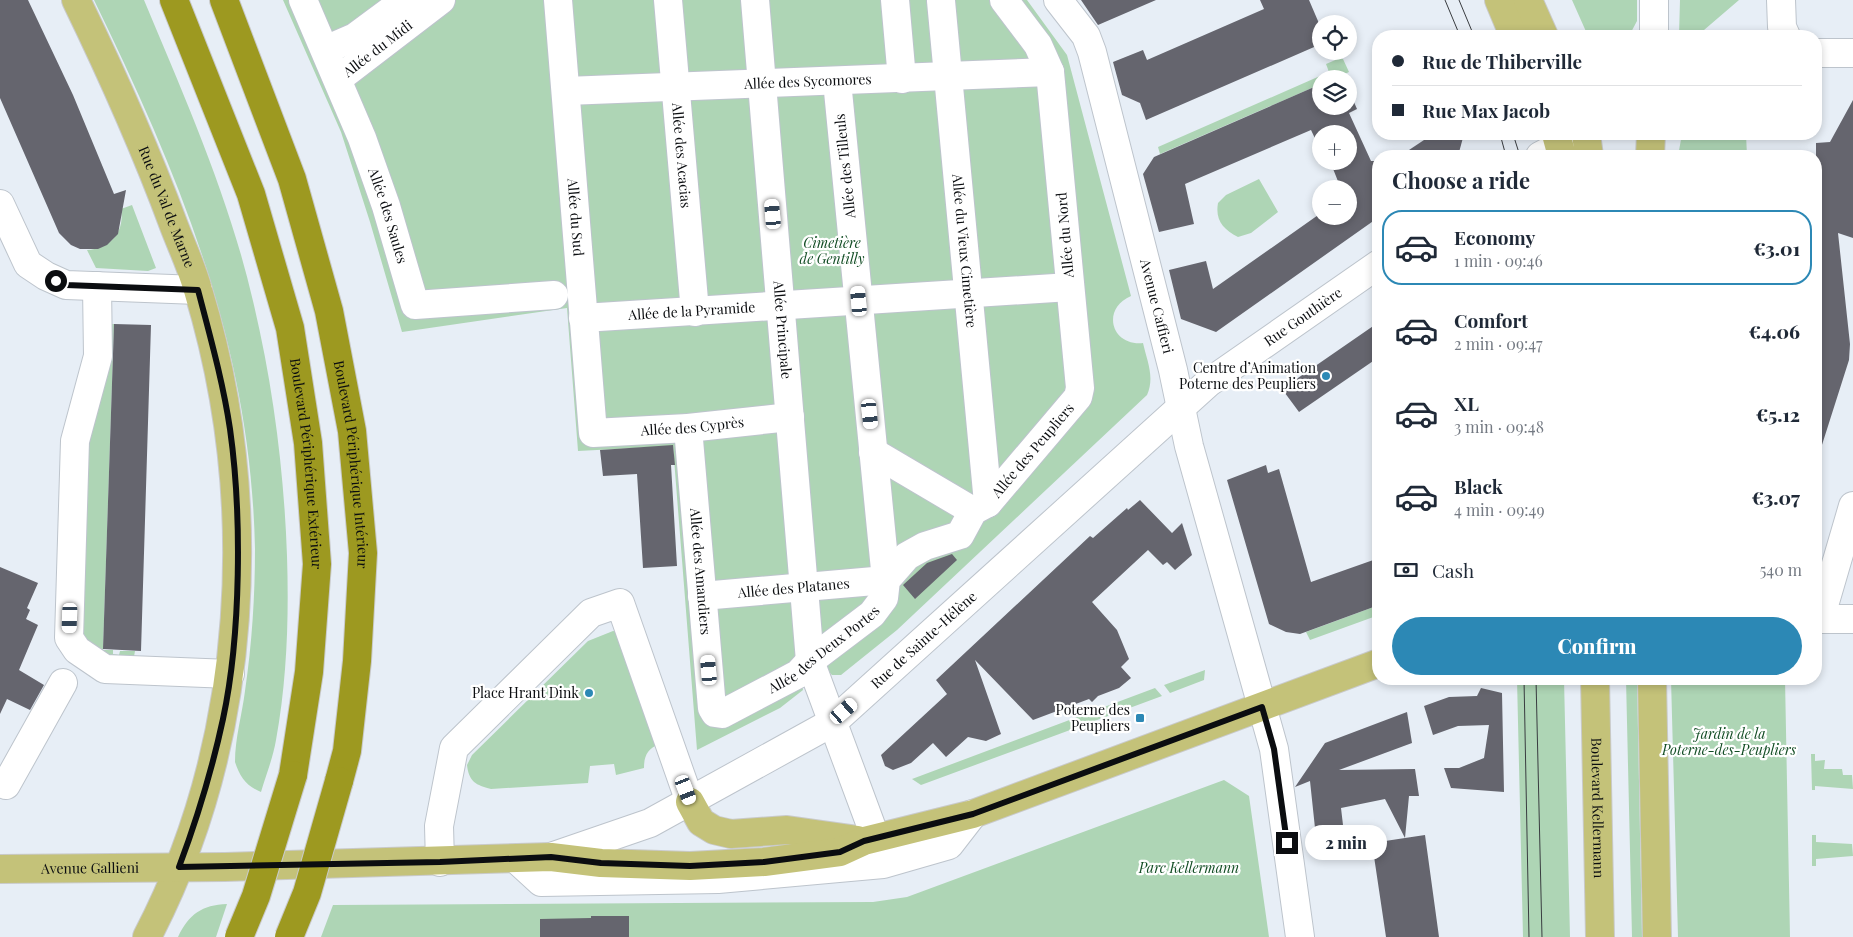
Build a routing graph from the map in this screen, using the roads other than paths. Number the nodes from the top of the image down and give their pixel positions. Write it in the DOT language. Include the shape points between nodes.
graph roads {
  1 [pos="76,0"];
  2 [pos="174,0"];
  3 [pos="224,0"];
  4 [pos="303,0"];
  5 [pos="405,0"];
  6 [pos="441,0"];
  7 [pos="558,0"];
  8 [pos="668,0"];
  9 [pos="755,0"];
  10 [pos="895,0"];
  11 [pos="1004,0"];
  12 [pos="1058,0"];
  13 [pos="1499,0"];
  14 [pos="1528,0"];
  15 [pos="1654,0"];
  16 [pos="1781,0"];
  17 [pos="942,1"];
  18 [pos="1512,30"];
  19 [pos="1541,30"];
  20 [pos="1654,30"];
  21 [pos="1783,30"];
  22 [pos="325,50"];
  23 [pos="1822,53"];
  24 [pos="1853,53"];
  25 [pos="1050,72"];
  26 [pos="948,77"];
  27 [pos="902,78"];
  28 [pos="338,79"];
  29 [pos="837,81"];
  30 [pos="762,84"];
  31 [pos="676,87"];
  32 [pos="566,91"];
  33 [pos="0,204"];
  34 [pos="1372,269"];
  35 [pos="97,286"];
  36 [pos="1070,287"];
  37 [pos="198,290"];
  38 [pos="970,293"];
  39 [pos="554,296"];
  40 [pos="859,301"];
  41 [pos="781,306"];
  42 [pos="695,312"];
  43 [pos="584,318"];
  44 [pos="1078,397"];
  45 [pos="1181,406"];
  46 [pos="790,418"];
  47 [pos="688,428"];
  48 [pos="593,433"];
  49 [pos="873,452"];
  50 [pos="1853,506"];
  51 [pos="981,507"];
  52 [pos="960,536"];
  53 [pos="886,580"];
  54 [pos="804,587"];
  55 [pos="702,596"];
  56 [pos="1822,606"];
  57 [pos="1822,619"];
  58 [pos="1853,620"];
  59 [pos="810,661"];
  60 [pos="1372,666"];
  61 [pos="230,674"];
  62 [pos="63,683"];
  63 [pos="1595,685"];
  64 [pos="1652,685"];
  65 [pos="1262,707"];
  66 [pos="716,713"];
  67 [pos="833,722"];
  68 [pos="0,782"];
  69 [pos="690,802"];
  70 [pos="973,814"];
  71 [pos="870,840"];
  72 [pos="551,857"];
  73 [pos="516,860"];
  74 [pos="440,862"];
  75 [pos="179,867"];
  76 [pos="0,869"];
  77 [pos="147,937"];
  78 [pos="239,937"];
  79 [pos="289,937"];
  80 [pos="1300,937"];
  81 [pos="1600,937"];
  82 [pos="1656,937"];
  1 -- 37 [label="main road, Rue du Val de Marne" via="119,90"];
  2 -- 78 [label="highway, Boulevard Périphérique Extérieur, bridge" via="251,194 290,328 308,443 317,564 309,672 293,775 256,896"];
  3 -- 79 [label="highway, Boulevard Périphérique Intérieur, bridge" via="292,179 329,311 352,431 364,554 347,751 307,893"];
  4 -- 22 [label="street, Allée des Saules"];
  5 -- 22 [label="street" via="355,37"];
  6 -- 28 [label="street, Allée du Midi"];
  7 -- 32 [label="street, Allée du Sud"];
  8 -- 31 [label="street, Allée des Acacias"];
  9 -- 30 [label="street, Allée Principale"];
  10 -- 27 [label="street"];
  11 -- 25 [label="street, Allée du Nord" via="1038,45"];
  12 -- 45 [label="street, Avenue Caffieri" via="1090,43"];
  13 -- 18 [label="main road"];
  14 -- 19 [label="main road"];
  15 -- 20 [label="street"];
  16 -- 21 [label="street"];
  17 -- 26 [label="street, Allée du Vieux Cimetière"];
  22 -- 28 [label="street, Allée des Saules"];
  23 -- 24 [label="street"];
  25 -- 26 [label="street, Allée des Sycomores"];
  25 -- 36 [label="street, Allée du Nord"];
  26 -- 27 [label="street, Allée des Sycomores"];
  26 -- 38 [label="street, Allée du Vieux Cimetière"];
  27 -- 29 [label="street, Allée des Sycomores"];
  28 -- 39 [label="street, Allée des Saules" via="386,206 415,306"];
  29 -- 30 [label="street, Allée des Sycomores"];
  29 -- 40 [label="street, Allée des Tilleuls"];
  30 -- 31 [label="street, Allée des Sycomores"];
  30 -- 41 [label="street, Allée Principale"];
  31 -- 32 [label="street, Allée des Sycomores"];
  31 -- 42 [label="street, Allée des Acacias"];
  32 -- 43 [label="street, Allée du Sud"];
  33 -- 35 [label="street" via="28,264 66,285"];
  34 -- 45 [label="street, Rue Gouthière" via="1208,383"];
  35 -- 37 [label="street"];
  35 -- 61 [label="street" via="98,356 75,441 69,638 77,650 105,670"];
  36 -- 38 [label="street, Allée de la Pyramide"];
  36 -- 44 [label="street, Allée du Nord" via="1080,388"];
  37 -- 61 [label="main road, Rue du Val de Marne" via="230,430 236,551"];
  38 -- 40 [label="street, Allée de la Pyramide"];
  38 -- 51 [label="street, Allée du Vieux Cimetière"];
  40 -- 41 [label="street, Allée de la Pyramide"];
  40 -- 49 [label="street, Allée des Tilleuls"];
  41 -- 42 [label="street, Allée de la Pyramide"];
  41 -- 46 [label="street, Allée Principale"];
  42 -- 43 [label="street, Allée de la Pyramide"];
  43 -- 48 [label="street, Allée du Sud"];
  44 -- 51 [label="street, Allée des Peupliers"];
  45 -- 65 [label="street, Avenue Caffieri" via="1189,446"];
  45 -- 67 [label="street, Rue de Sainte-Hélène"];
  46 -- 47 [label="street, Allée des Cyprès"];
  46 -- 54 [label="street, Allée Principale"];
  47 -- 48 [label="street, Allée des Cyprès"];
  47 -- 55 [label="street, Allée des Amandiers"];
  49 -- 51 [label="street"];
  49 -- 53 [label="street, Allée des Tilleuls"];
  50 -- 56 [label="street"];
  51 -- 52 [label="street, Allée des Peupliers"];
  52 -- 53 [label="street, Allée des Deux Portes" via="925,546 907,556"];
  53 -- 54 [label="street, Allée des Platanes"];
  53 -- 59 [label="street, Allée des Deux Portes" via="884,598 872,614"];
  54 -- 55 [label="street, Allée des Platanes"];
  54 -- 59 [label="street, Allée Principale"];
  55 -- 66 [label="street, Allée des Amandiers" via="712,708"];
  57 -- 58 [label="street"];
  59 -- 66 [label="street, Allée des Deux Portes" via="798,674 728,712"];
  59 -- 67 [label="street, Allée Principale"];
  60 -- 65 [label="main road"];
  61 -- 75 [label="main road, Rue du Val de Marne" via="214,759"];
  62 -- 68 [label="street" via="6,786"];
  63 -- 81 [label="main road, Boulevard Kellermann"];
  64 -- 82 [label="main road"];
  65 -- 70 [label="main road"];
  65 -- 80 [label="street, Avenue Caffieri" via="1274,749"];
  67 -- 69 [label="street, Rue de Sainte-Hélène"];
  67 -- 71 [label="street, Allée Principale"];
  69 -- 71 [label="main road" via="701,822 714,830 731,834 787,830"];
  69 -- 72 [label="street, Rue de Sainte-Hélène" via="650,823"];
  69 -- 74 [label="street" via="620,603 591,613 454,748 439,826"];
  70 -- 71 [label="main road"];
  70 -- 73 [label="street" via="949,845 883,864 718,879 540,882"];
  71 -- 72 [label="main road, Avenue Gallieni" via="840,852 764,862 690,866 601,863"];
  72 -- 73 [label="main road, Avenue Gallieni"];
  73 -- 74 [label="main road, Avenue Gallieni"];
  74 -- 75 [label="main road, Avenue Gallieni"];
  75 -- 76 [label="main road, Avenue Gallieni"];
  75 -- 77 [label="main road, Rue du Val de Marne"];
}
